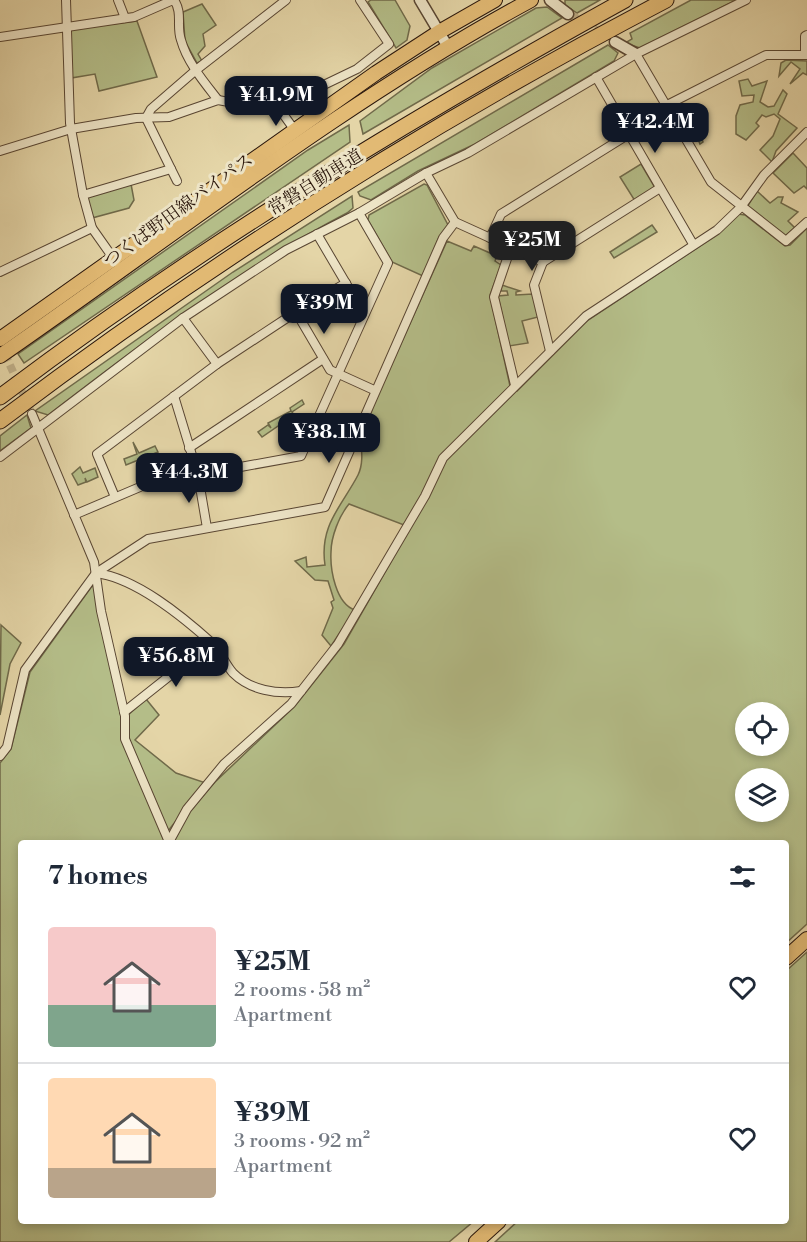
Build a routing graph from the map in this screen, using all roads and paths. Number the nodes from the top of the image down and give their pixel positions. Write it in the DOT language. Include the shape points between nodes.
graph roads {
  1 [pos="66,0"];
  2 [pos="118,0"];
  3 [pos="173,0"];
  4 [pos="286,0"];
  5 [pos="360,0"];
  6 [pos="420,0"];
  7 [pos="495,0"];
  8 [pos="531,0"];
  9 [pos="550,0"];
  10 [pos="625,0"];
  11 [pos="666,0"];
  12 [pos="746,0"];
  13 [pos="568,14"];
  14 [pos="125,18"];
  15 [pos="66,26"];
  16 [pos="439,32"];
  17 [pos="807,35"];
  18 [pos="0,37"];
  19 [pos="615,42"];
  20 [pos="448,47"];
  21 [pos="636,54"];
  22 [pos="806,55"];
  23 [pos="196,70"];
  24 [pos="596,77"];
  25 [pos="218,100"];
  26 [pos="666,105"];
  27 [pos="278,107"];
  28 [pos="146,118"];
  29 [pos="70,129"];
  30 [pos="296,132"];
  31 [pos="807,132"];
  32 [pos="628,134"];
  33 [pos="0,151"];
  34 [pos="171,169"];
  35 [pos="426,173"];
  36 [pos="177,181"];
  37 [pos="660,188"];
  38 [pos="83,195"];
  39 [pos="741,207"];
  40 [pos="359,213"];
  41 [pos="455,222"];
  42 [pos="807,222"];
  43 [pos="92,228"];
  44 [pos="317,234"];
  45 [pos="489,238"];
  46 [pos="693,244"];
  47 [pos="511,247"];
  48 [pos="114,259"];
  49 [pos="543,262"];
  50 [pos="0,272"];
  51 [pos="122,272"];
  52 [pos="346,283"];
  53 [pos="296,312"];
  54 [pos="364,314"];
  55 [pos="183,318"];
  56 [pos="0,339"];
  57 [pos="550,351"];
  58 [pos="0,356"];
  59 [pos="323,359"];
  60 [pos="217,364"];
  61 [pos="338,374"];
  62 [pos="516,385"];
  63 [pos="374,390"];
  64 [pos="174,396"];
  65 [pos="0,397"];
  66 [pos="32,414"];
  67 [pos="0,421"];
  68 [pos="39,429"];
  69 [pos="189,448"];
  70 [pos="0,457"];
  71 [pos="198,475"];
  72 [pos="115,497"];
  73 [pos="74,515"];
  74 [pos="207,528"];
  75 [pos="96,573"];
  76 [pos="211,643"];
  77 [pos="301,691"];
  78 [pos="124,712"];
  79 [pos="0,756"];
  80 [pos="168,840"];
  81 [pos="170,840"];
  82 [pos="807,939"];
  83 [pos="789,955"];
  84 [pos="496,1224"];
  85 [pos="476,1242"];
  1 -- 15 [label="street"];
  2 -- 14 [label="street"];
  3 -- 14 [label="street"];
  3 -- 23 [label="street" via="179,8 180,39"];
  4 -- 23 [label="street"];
  5 -- 27 [label="street" via="389,44 357,69"];
  6 -- 16 [label="street"];
  7 -- 16 [label="main road, つくば野田線バイパス"];
  8 -- 20 [label="main road, つくば野田線バイパス"];
  9 -- 13 [label="street"];
  10 -- 65 [label="highway, 常磐自動車道" via="510,63 318,179 107,318"];
  11 -- 67 [label="highway, 常磐自動車道" via="519,81 316,204"];
  12 -- 21 [label="street"];
  14 -- 15 [label="street"];
  15 -- 18 [label="street"];
  15 -- 29 [label="street"];
  16 -- 20 [label="street"];
  16 -- 30 [label="main road, つくば野田線バイパス"];
  17 -- 22 [label="street"];
  19 -- 21 [label="street"];
  20 -- 51 [label="main road, つくば野田線バイパス" via="314,135"];
  21 -- 24 [label="street"];
  21 -- 26 [label="street"];
  22 -- 26 [label="street" via="766,55"];
  23 -- 25 [label="street"];
  23 -- 28 [label="street" via="151,109"];
  24 -- 32 [label="street"];
  24 -- 35 [label="street" via="468,153"];
  25 -- 27 [label="street"];
  25 -- 28 [label="street" via="170,117"];
  26 -- 39 [label="street" via="711,182"];
  27 -- 30 [label="street"];
  28 -- 29 [label="street"];
  28 -- 34 [label="street"];
  29 -- 33 [label="street"];
  29 -- 38 [label="street"];
  30 -- 48 [label="main road, つくば野田線バイパス"];
  31 -- 39 [label="street" via="764,176"];
  32 -- 37 [label="street"];
  32 -- 45 [label="street" via="501,214"];
  34 -- 36 [label="street"];
  34 -- 38 [label="street"];
  35 -- 40 [label="street"];
  35 -- 41 [label="street"];
  37 -- 46 [label="street"];
  37 -- 49 [label="street"];
  38 -- 43 [label="street"];
  39 -- 42 [label="street" via="786,241"];
  39 -- 46 [label="street" via="717,230"];
  40 -- 44 [label="street"];
  40 -- 54 [label="street" via="387,263"];
  41 -- 45 [label="street"];
  41 -- 63 [label="street"];
  43 -- 48 [label="street"];
  43 -- 50 [label="street"];
  44 -- 52 [label="street"];
  44 -- 55 [label="street"];
  45 -- 47 [label="street"];
  46 -- 57 [label="street" via="586,316"];
  47 -- 49 [label="street"];
  47 -- 62 [label="street" via="494,297"];
  48 -- 51 [label="street"];
  48 -- 56 [label="main road, つくば野田線バイパス"];
  49 -- 57 [label="street" via="534,285"];
  51 -- 58 [label="main road, つくば野田線バイパス"];
  52 -- 53 [label="street"];
  52 -- 54 [label="street"];
  53 -- 59 [label="street"];
  53 -- 60 [label="street"];
  54 -- 61 [label="street"];
  55 -- 60 [label="street"];
  55 -- 68 [label="street"];
  57 -- 62 [label="street"];
  59 -- 61 [label="street"];
  59 -- 69 [label="street"];
  60 -- 64 [label="street"];
  61 -- 63 [label="street"];
  61 -- 71 [label="street" via="301,456"];
  62 -- 77 [label="street" via="444,458 353,618"];
  63 -- 74 [label="street" via="325,507"];
  64 -- 69 [label="street"];
  64 -- 72 [label="street" via="97,454"];
  66 -- 68 [label="street"];
  68 -- 70 [label="street"];
  68 -- 73 [label="street"];
  69 -- 71 [label="street"];
  71 -- 72 [label="street" via="147,484"];
  71 -- 74 [label="street"];
  72 -- 73 [label="street"];
  73 -- 75 [label="street"];
  74 -- 75 [label="street" via="148,539"];
  75 -- 76 [label="street" via="108,574 144,591"];
  75 -- 78 [label="street" via="100,611"];
  75 -- 79 [label="street" via="26,670 7,747"];
  76 -- 77 [label="street" via="232,671 250,685 270,692"];
  76 -- 78 [label="street"];
  77 -- 81 [label="street" via="224,764 188,809"];
  78 -- 80 [label="street" via="125,739"];
  82 -- 83 [label="main road"];
  84 -- 85 [label="main road"];
}
